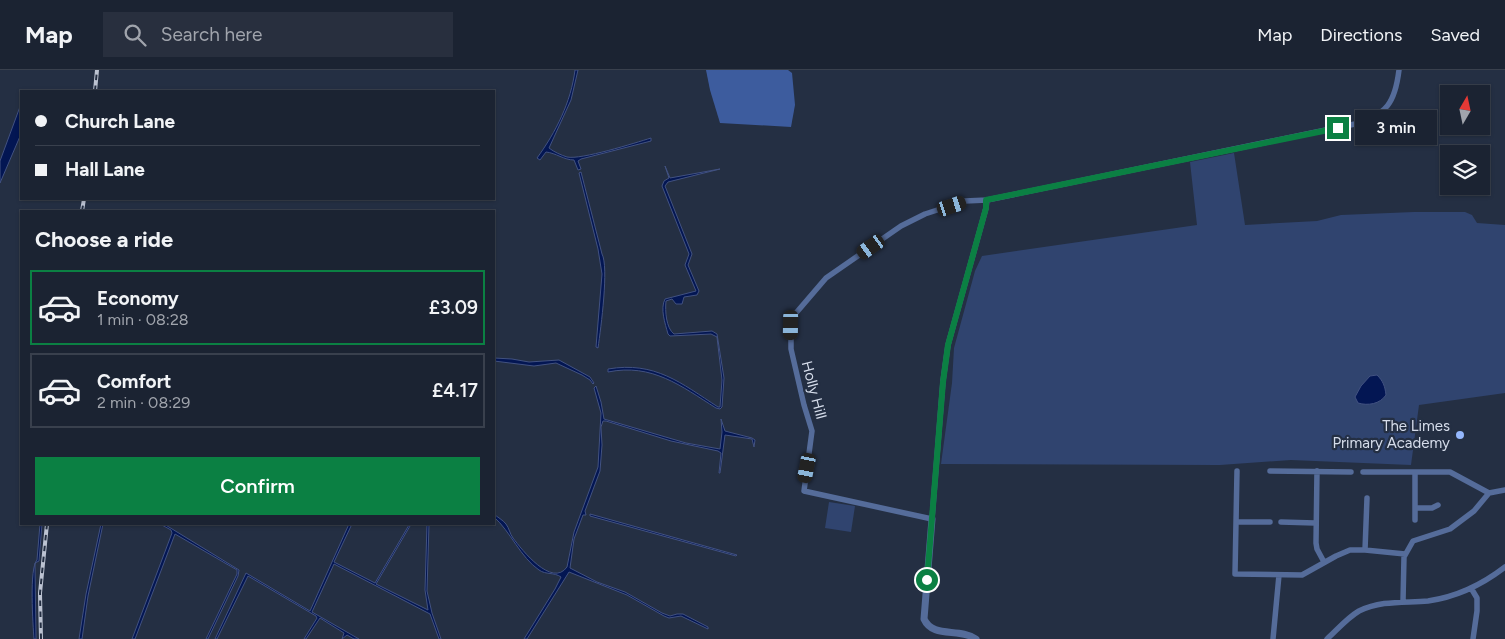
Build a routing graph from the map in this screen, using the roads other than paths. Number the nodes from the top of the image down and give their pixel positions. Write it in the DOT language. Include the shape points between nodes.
graph roads {
  1 [pos="1398,70"];
  2 [pos="986,200"];
  3 [pos="1270,470"];
  4 [pos="1236,471"];
  5 [pos="1317,471"];
  6 [pos="1351,472"];
  7 [pos="1363,472"];
  8 [pos="1415,472"];
  9 [pos="1505,490"];
  10 [pos="1489,493"];
  11 [pos="1367,498"];
  12 [pos="1438,505"];
  13 [pos="1415,508"];
  14 [pos="932,519"];
  15 [pos="1415,520"];
  16 [pos="1236,522"];
  17 [pos="1270,522"];
  18 [pos="1280,522"];
  19 [pos="1315,522"];
  20 [pos="1365,550"];
  21 [pos="1405,554"];
  22 [pos="1324,562"];
  23 [pos="1505,567"];
  24 [pos="1279,575"];
  25 [pos="1471,588"];
  26 [pos="1403,601"];
  27 [pos="1331,638"];
  28 [pos="976,639"];
  29 [pos="1273,639"];
  30 [pos="1473,639"];
  1 -- 2 [label="street, Holly Hill" via="1393,98 1386,109 1370,120"];
  2 -- 14 [label="street" via="948,345"];
  2 -- 14 [label="street, Holly Hill" via="965,202 925,214 901,226 826,278 791,323 791,349 812,431 804,490"];
  3 -- 5 [label="street"];
  4 -- 16 [label="street"];
  5 -- 6 [label="street"];
  5 -- 19 [label="street"];
  7 -- 8 [label="street"];
  8 -- 10 [label="street" via="1450,472"];
  8 -- 13 [label="street"];
  9 -- 10 [label="street"];
  10 -- 21 [label="street" via="1458,524 1413,542"];
  11 -- 20 [label="street" via="1363,514"];
  12 -- 13 [label="street"];
  13 -- 15 [label="street"];
  14 -- 28 [label="street" via="924,619 936,633 970,635"];
  16 -- 17 [label="street"];
  16 -- 24 [label="street" via="1235,574"];
  18 -- 19 [label="street"];
  19 -- 22 [label="street" via="1317,549"];
  20 -- 21 [label="street"];
  20 -- 22 [label="street" via="1350,550"];
  21 -- 26 [label="street"];
  22 -- 24 [label="street" via="1302,575"];
  23 -- 25 [label="street"];
  24 -- 29 [label="street" via="1279,611"];
  25 -- 26 [label="street" via="1438,599"];
  25 -- 30 [label="street" via="1477,598"];
  26 -- 27 [label="street" via="1360,611"];
}
